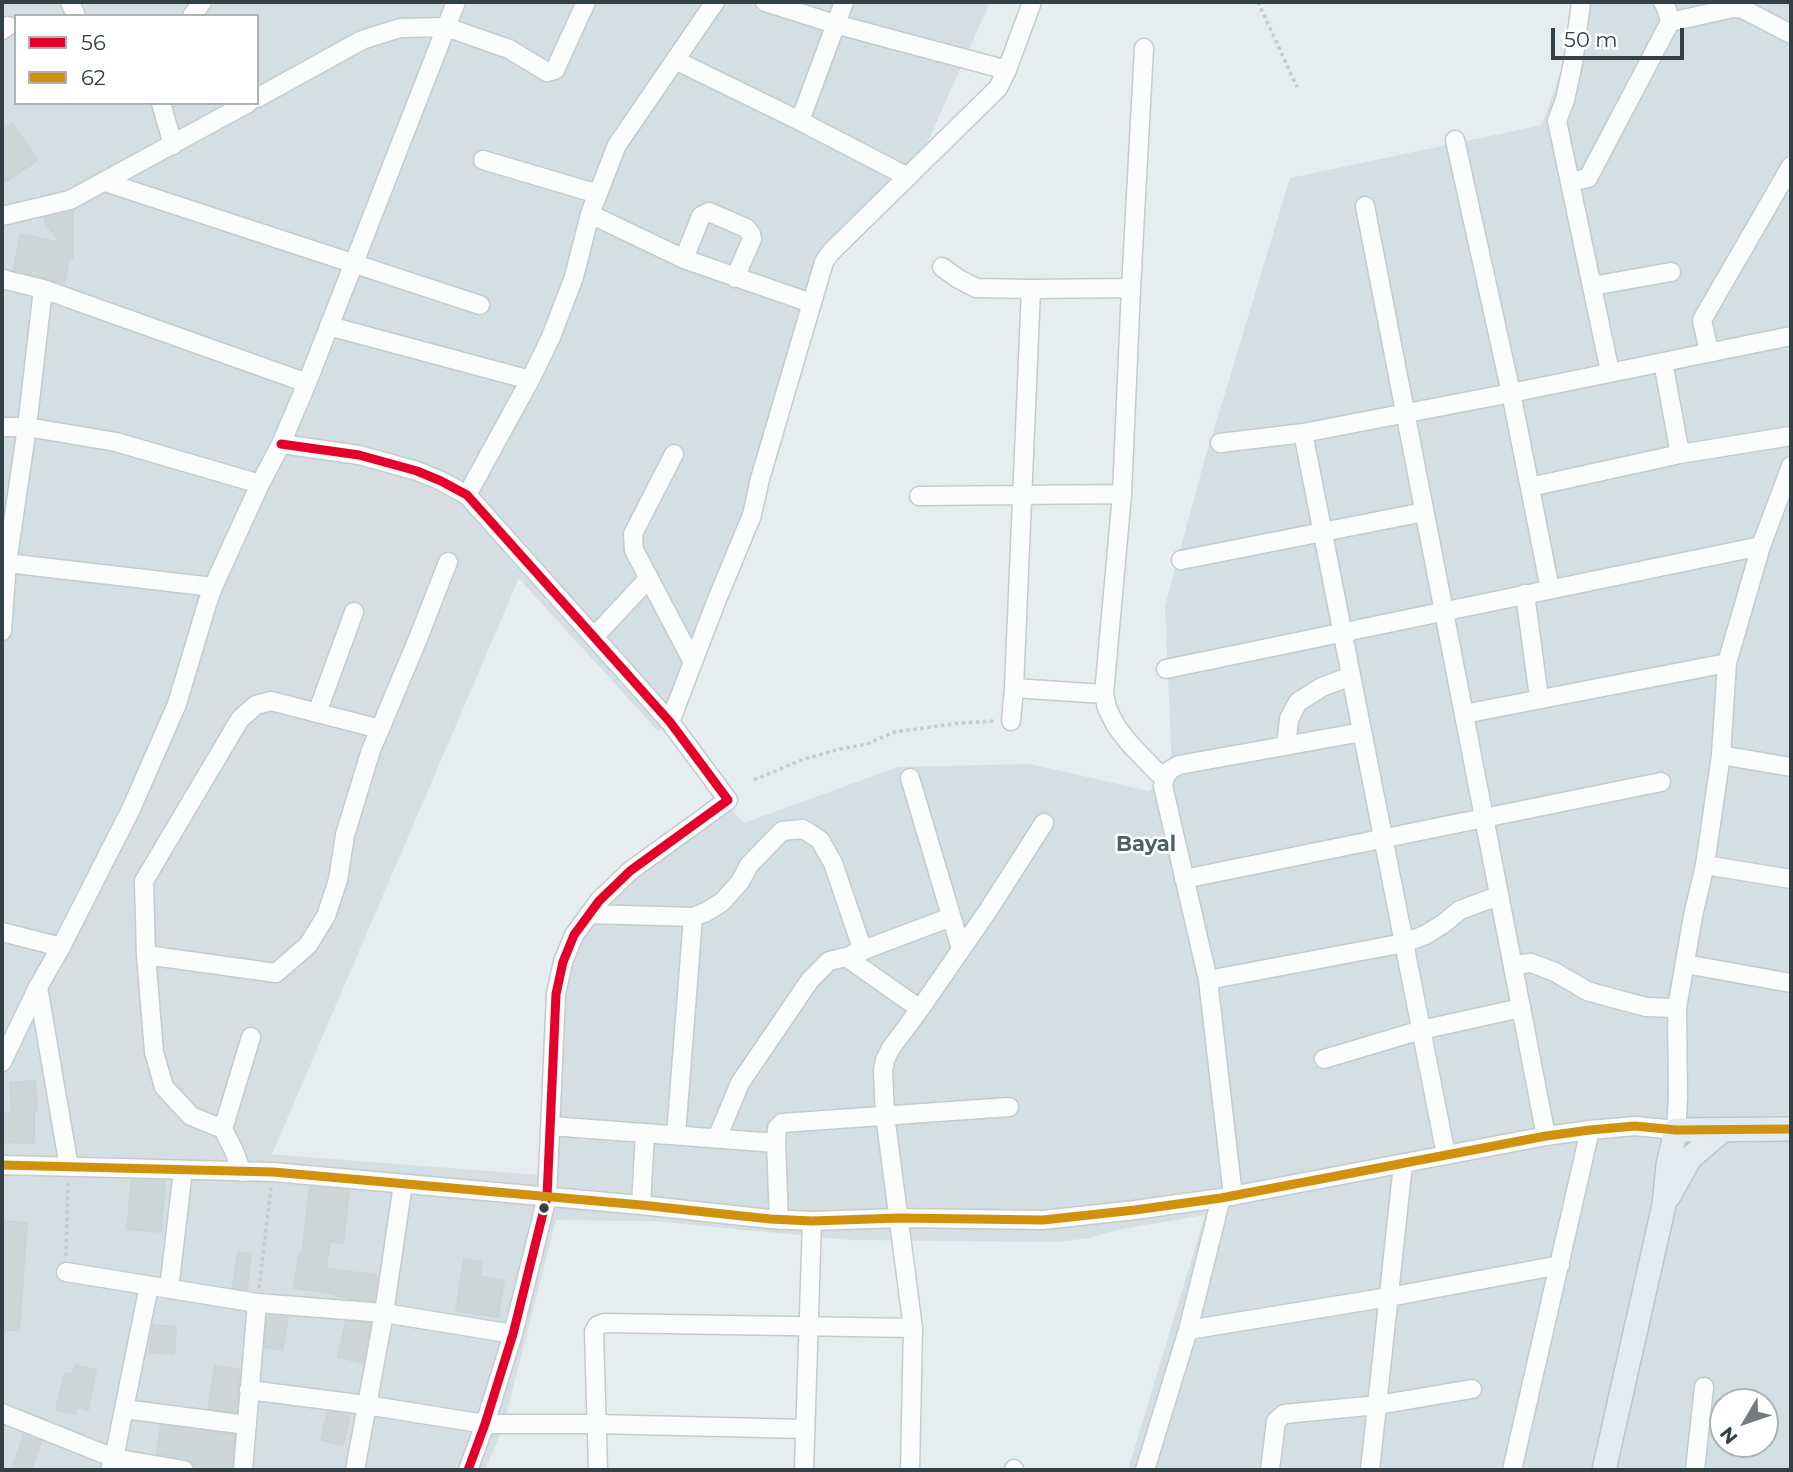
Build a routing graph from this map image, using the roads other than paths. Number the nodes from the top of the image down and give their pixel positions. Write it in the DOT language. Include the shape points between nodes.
graph roads {
  1 [pos="456,2"];
  2 [pos="586,2"];
  3 [pos="715,2"];
  4 [pos="765,2"];
  5 [pos="844,2"];
  6 [pos="1032,2"];
  7 [pos="1581,2"];
  8 [pos="1663,2"];
  9 [pos="1670,22"];
  10 [pos="835,24"];
  11 [pos="446,27"];
  12 [pos="1791,34"];
  13 [pos="1144,48"];
  14 [pos="675,60"];
  15 [pos="1007,70"];
  16 [pos="259,97"];
  17 [pos="163,105"];
  18 [pos="244,105"];
  19 [pos="800,121"];
  20 [pos="1455,139"];
  21 [pos="173,145"];
  22 [pos="483,160"];
  23 [pos="1791,166"];
  24 [pos="908,177"];
  25 [pos="1570,182"];
  26 [pos="105,183"];
  27 [pos="598,194"];
  28 [pos="1791,202"];
  29 [pos="1770,203"];
  30 [pos="1365,206"];
  31 [pos="590,214"];
  32 [pos="2,216"];
  33 [pos="684,259"];
  34 [pos="354,263"];
  35 [pos="942,267"];
  36 [pos="1671,272"];
  37 [pos="735,278"];
  38 [pos="2,279"];
  39 [pos="1592,286"];
  40 [pos="1131,288"];
  41 [pos="43,289"];
  42 [pos="1031,289"];
  43 [pos="811,303"];
  44 [pos="480,304"];
  45 [pos="329,326"];
  46 [pos="1791,336"];
  47 [pos="1709,352"];
  48 [pos="1662,362"];
  49 [pos="1611,372"];
  50 [pos="530,380"];
  51 [pos="307,383"];
  52 [pos="1511,393"];
  53 [pos="1405,414"];
  54 [pos="2,427"];
  55 [pos="27,428"];
  56 [pos="1303,433"];
  57 [pos="1791,436"];
  58 [pos="1220,443"];
  59 [pos="281,444"];
  60 [pos="674,454"];
  61 [pos="1680,454"];
  62 [pos="1791,466"];
  63 [pos="260,484"];
  64 [pos="1530,488"];
  65 [pos="1122,494"];
  66 [pos="467,495"];
  67 [pos="1023,495"];
  68 [pos="919,496"];
  69 [pos="1424,512"];
  70 [pos="1323,531"];
  71 [pos="1761,546"];
  72 [pos="1181,560"];
  73 [pos="448,562"];
  74 [pos="7,563"];
  75 [pos="649,578"];
  76 [pos="213,587"];
  77 [pos="1550,589"];
  78 [pos="1525,594"];
  79 [pos="1444,611"];
  80 [pos="354,612"];
  81 [pos="2,631"];
  82 [pos="1343,632"];
  83 [pos="594,637"];
  84 [pos="694,662"];
  85 [pos="1727,663"];
  86 [pos="1166,669"];
  87 [pos="1351,676"];
  88 [pos="1014,688"];
  89 [pos="1104,694"];
  90 [pos="1539,698"];
  91 [pos="317,713"];
  92 [pos="1464,714"];
  93 [pos="1011,720"];
  94 [pos="670,722"];
  95 [pos="380,729"];
  96 [pos="1362,732"];
  97 [pos="1286,746"];
  98 [pos="1721,755"];
  99 [pos="1791,767"];
  100 [pos="910,778"];
  101 [pos="1165,778"];
  102 [pos="1661,782"];
  103 [pos="1484,818"];
  104 [pos="1044,823"];
  105 [pos="1384,839"];
  106 [pos="1705,864"];
  107 [pos="1184,879"];
  108 [pos="1791,879"];
  109 [pos="1498,896"];
  110 [pos="589,914"];
  111 [pos="951,916"];
  112 [pos="692,917"];
  113 [pos="2,932"];
  114 [pos="1404,943"];
  115 [pos="61,947"];
  116 [pos="961,949"];
  117 [pos="854,954"];
  118 [pos="146,955"];
  119 [pos="1685,964"];
  120 [pos="1513,965"];
  121 [pos="1208,980"];
  122 [pos="1791,983"];
  123 [pos="38,988"];
  124 [pos="1521,1008"];
  125 [pos="1676,1008"];
  126 [pos="920,1009"];
  127 [pos="1421,1030"];
  128 [pos="251,1037"];
  129 [pos="1324,1059"];
  130 [pos="2,1062"];
  131 [pos="1009,1107"];
  132 [pos="886,1115"];
  133 [pos="551,1126"];
  134 [pos="223,1129"];
  135 [pos="1791,1129"];
  136 [pos="1590,1130"];
  137 [pos="1676,1130"];
  138 [pos="1723,1130"];
  139 [pos="645,1133"];
  140 [pos="676,1135"];
  141 [pos="1546,1136"];
  142 [pos="717,1138"];
  143 [pos="776,1143"];
  144 [pos="1446,1155"];
  145 [pos="1403,1164"];
  146 [pos="2,1165"];
  147 [pos="69,1167"];
  148 [pos="183,1170"];
  149 [pos="242,1172"];
  150 [pos="403,1184"];
  151 [pos="547,1197"];
  152 [pos="1227,1197"];
  153 [pos="641,1205"];
  154 [pos="1664,1205"];
  155 [pos="900,1218"];
  156 [pos="779,1220"];
  157 [pos="812,1221"];
  158 [pos="1560,1265"];
  159 [pos="66,1272"];
  160 [pos="149,1286"];
  161 [pos="169,1289"];
  162 [pos="1388,1297"];
  163 [pos="257,1303"];
  164 [pos="384,1312"];
  165 [pos="808,1327"];
  166 [pos="913,1328"];
  167 [pos="1188,1330"];
  168 [pos="513,1334"];
  169 [pos="1704,1387"];
  170 [pos="1472,1389"];
  171 [pos="249,1390"];
  172 [pos="366,1405"];
  173 [pos="1378,1405"];
  174 [pos="124,1409"];
  175 [pos="2,1413"];
  176 [pos="247,1424"];
  177 [pos="485,1424"];
  178 [pos="596,1424"];
  179 [pos="805,1429"];
  180 [pos="112,1464"];
  181 [pos="184,1470"];
  182 [pos="243,1470"];
  183 [pos="355,1470"];
  184 [pos="468,1470"];
  185 [pos="598,1470"];
  186 [pos="804,1470"];
  187 [pos="910,1470"];
  188 [pos="1145,1470"];
  189 [pos="1270,1470"];
  190 [pos="1370,1470"];
  191 [pos="1512,1470"];
  192 [pos="1604,1470"];
  193 [pos="1695,1470"];
  1 -- 11 [label="street"];
  2 -- 11 [label="street" via="555,70 547,72 509,49"];
  3 -- 14 [label="street"];
  4 -- 10 [label="street"];
  5 -- 10 [label="street"];
  6 -- 15 [label="street"];
  7 -- 25 [label="street" via="1573,63 1557,121"];
  8 -- 9 [label="street"];
  9 -- 12 [label="street" via="1733,8"];
  9 -- 25 [label="street" via="1588,178"];
  10 -- 15 [label="street"];
  10 -- 19 [label="street"];
  11 -- 16 [label="street" via="400,27 362,40"];
  11 -- 34 [label="street"];
  13 -- 40 [label="street"];
  14 -- 19 [label="street"];
  14 -- 27 [label="street" via="617,145"];
  15 -- 24 [label="street" via="994,92"];
  17 -- 21 [label="street"];
  18 -- 21 [label="street"];
  19 -- 24 [label="street"];
  20 -- 52 [label="street"];
  21 -- 26 [label="street"];
  22 -- 27 [label="street"];
  23 -- 29 [label="street"];
  24 -- 43 [label="street" via="831,252"];
  25 -- 39 [label="street"];
  26 -- 32 [label="street" via="70,200"];
  26 -- 34 [label="street"];
  27 -- 31 [label="street"];
  28 -- 29 [label="street"];
  29 -- 47 [label="street" via="1702,320"];
  30 -- 53 [label="street"];
  31 -- 33 [label="street"];
  31 -- 50 [label="street" via="574,277"];
  33 -- 37 [label="street"];
  33 -- 37 [label="street" via="701,216 709,212 751,234"];
  34 -- 44 [label="street"];
  34 -- 45 [label="street"];
  35 -- 42 [label="street" via="976,288"];
  36 -- 39 [label="street"];
  37 -- 43 [label="street"];
  38 -- 41 [label="street"];
  39 -- 49 [label="street"];
  40 -- 42 [label="street"];
  40 -- 65 [label="street"];
  41 -- 51 [label="street"];
  41 -- 55 [label="street"];
  42 -- 67 [label="street"];
  43 -- 84 [label="street" via="752,515"];
  45 -- 50 [label="street"];
  45 -- 51 [label="street"];
  46 -- 47 [label="street"];
  47 -- 48 [label="street"];
  48 -- 49 [label="street"];
  48 -- 61 [label="street"];
  49 -- 52 [label="street"];
  50 -- 66 [label="street"];
  51 -- 59 [label="street"];
  52 -- 53 [label="street"];
  52 -- 64 [label="street"];
  53 -- 56 [label="street"];
  53 -- 69 [label="street"];
  54 -- 55 [label="street"];
  55 -- 63 [label="street" via="117,442"];
  55 -- 74 [label="street"];
  56 -- 58 [label="street"];
  56 -- 70 [label="street"];
  57 -- 61 [label="street"];
  59 -- 63 [label="street"];
  59 -- 66 [label="street" via="359,455 417,471"];
  60 -- 75 [label="street" via="633,534 634,550"];
  61 -- 64 [label="street"];
  62 -- 71 [label="street"];
  63 -- 76 [label="street"];
  64 -- 77 [label="street"];
  65 -- 67 [label="street"];
  65 -- 89 [label="street"];
  66 -- 83 [label="street"];
  67 -- 68 [label="street"];
  67 -- 88 [label="street"];
  69 -- 70 [label="street"];
  69 -- 79 [label="street"];
  70 -- 72 [label="street"];
  70 -- 82 [label="street"];
  71 -- 77 [label="street"];
  71 -- 85 [label="street"];
  73 -- 95 [label="street"];
  74 -- 76 [label="street"];
  74 -- 81 [label="street"];
  75 -- 83 [label="street"];
  75 -- 84 [label="street"];
  76 -- 115 [label="street" via="177,704 132,807"];
  77 -- 78 [label="street"];
  78 -- 79 [label="street"];
  78 -- 90 [label="street"];
  79 -- 82 [label="street"];
  79 -- 92 [label="street"];
  80 -- 91 [label="street"];
  82 -- 86 [label="street"];
  82 -- 87 [label="street"];
  83 -- 94 [label="street"];
  84 -- 94 [label="street"];
  85 -- 90 [label="street"];
  85 -- 98 [label="street"];
  87 -- 96 [label="street"];
  87 -- 97 [label="street" via="1298,702 1289,719"];
  88 -- 89 [label="street"];
  88 -- 93 [label="street"];
  89 -- 101 [label="street" via="1116,726"];
  90 -- 92 [label="street"];
  91 -- 95 [label="street"];
  91 -- 118 [label="street" via="271,701 256,705 240,719 144,881"];
  92 -- 103 [label="street"];
  94 -- 110 [label="street" via="728,800 630,871"];
  95 -- 118 [label="street" via="345,835 338,880 326,916 308,945 276,973"];
  96 -- 97 [label="street"];
  96 -- 105 [label="street"];
  97 -- 101 [label="street" via="1179,765"];
  98 -- 99 [label="street"];
  98 -- 106 [label="street"];
  100 -- 111 [label="street"];
  101 -- 107 [label="street"];
  102 -- 103 [label="street"];
  103 -- 105 [label="street"];
  103 -- 109 [label="street"];
  104 -- 116 [label="street"];
  105 -- 107 [label="street"];
  105 -- 114 [label="street"];
  106 -- 108 [label="street"];
  106 -- 119 [label="street"];
  107 -- 121 [label="street"];
  109 -- 114 [label="street" via="1460,911"];
  109 -- 120 [label="street"];
  110 -- 112 [label="street"];
  110 -- 133 [label="street" via="573,935 556,994"];
  111 -- 116 [label="street"];
  111 -- 117 [label="street"];
  112 -- 117 [label="street" via="722,902 782,831 803,829 820,840 833,863"];
  112 -- 140 [label="street"];
  113 -- 115 [label="street"];
  114 -- 121 [label="street"];
  114 -- 127 [label="street"];
  115 -- 123 [label="street"];
  116 -- 126 [label="street"];
  117 -- 126 [label="street"];
  117 -- 142 [label="street" via="829,961 810,979 740,1083"];
  118 -- 134 [label="street" via="154,1052 164,1087 191,1116"];
  119 -- 122 [label="street"];
  119 -- 125 [label="street"];
  120 -- 124 [label="street"];
  120 -- 125 [label="street" via="1531,963 1587,990 1646,1007"];
  121 -- 152 [label="street"];
  123 -- 130 [label="street"];
  123 -- 147 [label="street"];
  124 -- 127 [label="street"];
  124 -- 141 [label="street"];
  125 -- 137 [label="street"];
  126 -- 132 [label="street" via="885,1060"];
  127 -- 129 [label="street"];
  127 -- 144 [label="street"];
  128 -- 134 [label="street"];
  131 -- 132 [label="street"];
  132 -- 143 [label="street" via="782,1124 777,1128"];
  132 -- 155 [label="street"];
  133 -- 139 [label="street"];
  133 -- 151 [label="street"];
  134 -- 149 [label="street"];
  135 -- 138 [label="main road"];
  136 -- 137 [label="street" via="1635,1126"];
  136 -- 141 [label="street"];
  136 -- 158 [label="street"];
  137 -- 138 [label="main road"];
  137 -- 154 [label="main road"];
  138 -- 154 [label="main road" via="1690,1158"];
  139 -- 140 [label="street"];
  139 -- 153 [label="street"];
  140 -- 142 [label="street"];
  141 -- 144 [label="street"];
  142 -- 143 [label="street"];
  143 -- 156 [label="street"];
  144 -- 145 [label="street"];
  145 -- 152 [label="street"];
  145 -- 162 [label="street"];
  146 -- 147 [label="street"];
  147 -- 148 [label="street"];
  148 -- 149 [label="street"];
  148 -- 161 [label="street"];
  149 -- 150 [label="street"];
  150 -- 151 [label="street"];
  150 -- 164 [label="street"];
  151 -- 153 [label="street"];
  151 -- 168 [label="street"];
  152 -- 155 [label="street" via="1043,1220"];
  152 -- 167 [label="street"];
  153 -- 156 [label="street"];
  154 -- 192 [label="main road"];
  155 -- 157 [label="street"];
  155 -- 166 [label="street"];
  156 -- 157 [label="street"];
  157 -- 165 [label="street"];
  158 -- 162 [label="street"];
  158 -- 191 [label="street"];
  159 -- 160 [label="street"];
  160 -- 161 [label="street"];
  160 -- 174 [label="street"];
  161 -- 163 [label="street"];
  162 -- 167 [label="street"];
  162 -- 173 [label="street"];
  163 -- 164 [label="street"];
  163 -- 171 [label="street"];
  164 -- 168 [label="street"];
  164 -- 172 [label="street"];
  165 -- 166 [label="street"];
  165 -- 178 [label="street" via="597,1326"];
  165 -- 179 [label="street"];
  166 -- 187 [label="street"];
  167 -- 188 [label="street"];
  168 -- 177 [label="street"];
  169 -- 193 [label="street"];
  170 -- 173 [label="street"];
  171 -- 172 [label="street"];
  171 -- 176 [label="street"];
  172 -- 177 [label="street"];
  172 -- 183 [label="street"];
  173 -- 189 [label="street" via="1279,1417"];
  173 -- 190 [label="street"];
  174 -- 176 [label="street"];
  174 -- 180 [label="street"];
  175 -- 180 [label="street"];
  176 -- 182 [label="street"];
  177 -- 178 [label="street"];
  177 -- 184 [label="street"];
  178 -- 179 [label="street"];
  178 -- 185 [label="street"];
  179 -- 186 [label="street"];
  180 -- 181 [label="street"];
}
